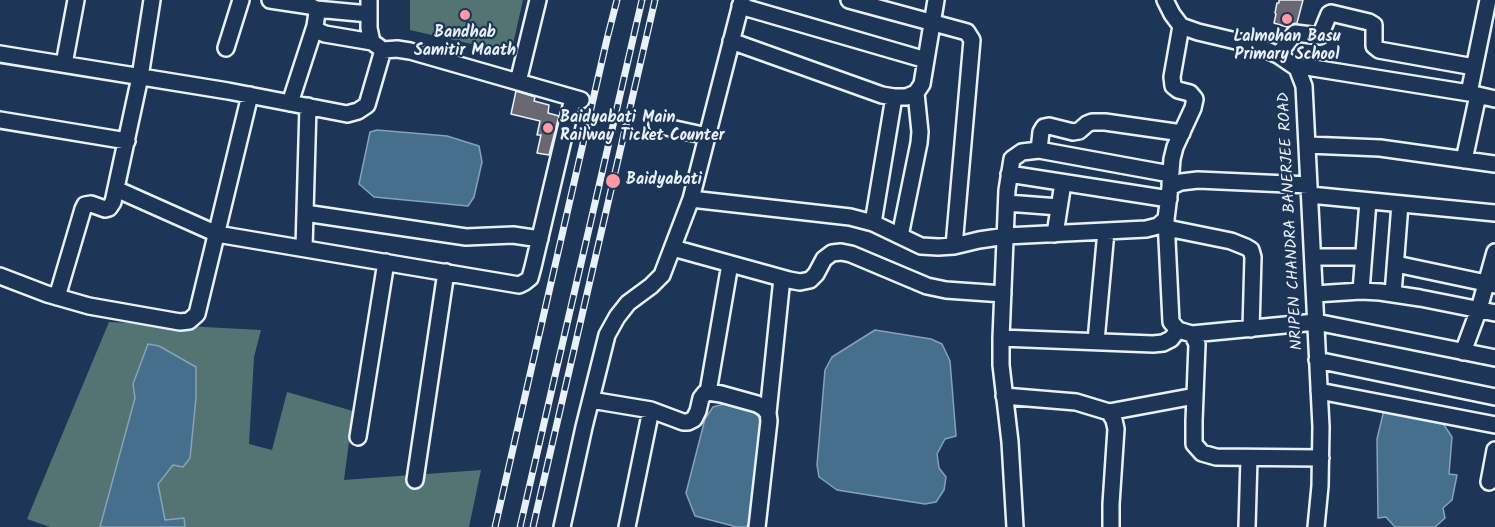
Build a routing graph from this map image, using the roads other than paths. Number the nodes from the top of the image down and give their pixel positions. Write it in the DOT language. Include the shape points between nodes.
graph roads {
  1 [pos="76,0"];
  2 [pos="152,0"];
  3 [pos="241,0"];
  4 [pos="270,0"];
  5 [pos="538,0"];
  6 [pos="849,0"];
  7 [pos="936,0"];
  8 [pos="1165,0"];
  9 [pos="741,3"];
  10 [pos="369,7"];
  11 [pos="316,9"];
  12 [pos="1490,10"];
  13 [pos="932,23"];
  14 [pos="315,26"];
  15 [pos="1181,26"];
  16 [pos="731,41"];
  17 [pos="378,46"];
  18 [pos="226,48"];
  19 [pos="0,54"];
  20 [pos="1278,55"];
  21 [pos="926,60"];
  22 [pos="64,64"];
  23 [pos="1474,67"];
  24 [pos="1297,68"];
  25 [pos="140,77"];
  26 [pos="518,82"];
  27 [pos="916,93"];
  28 [pos="1473,94"];
  29 [pos="250,96"];
  30 [pos="894,97"];
  31 [pos="1495,99"];
  32 [pos="290,103"];
  33 [pos="308,106"];
  34 [pos="0,120"];
  35 [pos="657,125"];
  36 [pos="1182,133"];
  37 [pos="707,136"];
  38 [pos="127,141"];
  39 [pos="1308,145"];
  40 [pos="1039,150"];
  41 [pos="1464,160"];
  42 [pos="1495,164"];
  43 [pos="1009,174"];
  44 [pos="1064,183"];
  45 [pos="1170,187"];
  46 [pos="116,189"];
  47 [pos="1309,190"];
  48 [pos="692,199"];
  49 [pos="1368,201"];
  50 [pos="1007,203"];
  51 [pos="1400,204"];
  52 [pos="1059,207"];
  53 [pos="305,213"];
  54 [pos="1495,213"];
  55 [pos="873,223"];
  56 [pos="1167,224"];
  57 [pos="1106,231"];
  58 [pos="217,234"];
  59 [pos="1055,234"];
  60 [pos="900,236"];
  61 [pos="1006,236"];
  62 [pos="540,239"];
  63 [pos="954,246"];
  64 [pos="304,248"];
  65 [pos="673,248"];
  66 [pos="1313,257"];
  67 [pos="1363,257"];
  68 [pos="1494,259"];
  69 [pos="386,262"];
  70 [pos="730,264"];
  71 [pos="1396,264"];
  72 [pos="446,272"];
  73 [pos="0,276"];
  74 [pos="782,278"];
  75 [pos="1491,284"];
  76 [pos="1360,291"];
  77 [pos="1003,294"];
  78 [pos="1315,294"];
  79 [pos="1394,294"];
  80 [pos="57,297"];
  81 [pos="1479,309"];
  82 [pos="1495,313"];
  83 [pos="1316,322"];
  84 [pos="1251,328"];
  85 [pos="1185,332"];
  86 [pos="1001,338"];
  87 [pos="1096,341"];
  88 [pos="1463,352"];
  89 [pos="1495,358"];
  90 [pos="1317,360"];
  91 [pos="1319,391"];
  92 [pos="708,392"];
  93 [pos="1004,396"];
  94 [pos="1195,396"];
  95 [pos="1495,397"];
  96 [pos="591,400"];
  97 [pos="651,410"];
  98 [pos="1109,412"];
  99 [pos="768,413"];
  100 [pos="1495,425"];
  101 [pos="358,437"];
  102 [pos="1495,450"];
  103 [pos="1249,458"];
  104 [pos="1321,458"];
  105 [pos="415,480"];
  106 [pos="1489,482"];
  107 [pos="562,527"];
  108 [pos="627,527"];
  109 [pos="757,527"];
  110 [pos="1015,527"];
  111 [pos="1111,527"];
  112 [pos="1247,527"];
  113 [pos="1316,527"];
  1 -- 22 [label="street"];
  2 -- 25 [label="street"];
  3 -- 18 [label="street"];
  4 -- 11 [label="street"];
  5 -- 26 [label="street"];
  6 -- 13 [label="street"];
  7 -- 13 [label="street"];
  8 -- 15 [label="street"];
  9 -- 16 [label="street"];
  9 -- 21 [label="street"];
  10 -- 11 [label="street"];
  10 -- 17 [label="street" via="369,28"];
  11 -- 14 [label="street"];
  12 -- 23 [label="street"];
  13 -- 21 [label="street"];
  13 -- 63 [label="street" via="967,32 972,40"];
  14 -- 17 [label="street" via="325,34"];
  14 -- 32 [label="street"];
  15 -- 20 [label="street, NRIPEN CHANDRA BANERJEE ROAD"];
  15 -- 36 [label="street" via="1173,86 1195,99"];
  16 -- 30 [label="street"];
  16 -- 37 [label="street"];
  17 -- 26 [label="street" via="410,51"];
  17 -- 33 [label="street" via="367,105 347,114"];
  19 -- 22 [label="street"];
  20 -- 23 [label="street" via="1295,33 1320,36 1331,13 1374,25 1374,46 1379,50"];
  20 -- 24 [label="street, NRIPEN CHANDRA BANERJEE ROAD"];
  21 -- 27 [label="street" via="922,84"];
  22 -- 25 [label="street"];
  23 -- 28 [label="street"];
  24 -- 28 [label="street"];
  24 -- 39 [label="street, NRIPEN CHANDRA BANERJEE ROAD" via="1304,86"];
  25 -- 29 [label="street"];
  25 -- 38 [label="street"];
  26 -- 62 [label="street" via="577,99"];
  27 -- 30 [label="street"];
  27 -- 60 [label="street" via="919,143"];
  28 -- 31 [label="street"];
  28 -- 41 [label="street"];
  29 -- 32 [label="street"];
  29 -- 58 [label="street"];
  30 -- 55 [label="street"];
  32 -- 33 [label="street"];
  33 -- 53 [label="street"];
  34 -- 38 [label="street"];
  35 -- 37 [label="street"];
  36 -- 40 [label="street" via="1105,122 1092,122 1073,132 1049,126 1041,132"];
  36 -- 45 [label="street" via="1172,159"];
  37 -- 48 [label="street"];
  38 -- 46 [label="street"];
  39 -- 41 [label="street" via="1380,148"];
  39 -- 47 [label="street, NRIPEN CHANDRA BANERJEE ROAD"];
  40 -- 43 [label="street" via="1022,152 1012,159"];
  40 -- 45 [label="street"];
  41 -- 42 [label="street"];
  43 -- 44 [label="street"];
  43 -- 50 [label="street"];
  44 -- 45 [label="street"];
  44 -- 52 [label="street"];
  45 -- 47 [label="street" via="1198,180"];
  45 -- 56 [label="street"];
  46 -- 58 [label="street"];
  46 -- 80 [label="street" via="109,208 91,204 82,209"];
  47 -- 49 [label="street"];
  47 -- 66 [label="street, NRIPEN CHANDRA BANERJEE ROAD"];
  48 -- 55 [label="street"];
  48 -- 65 [label="street"];
  49 -- 51 [label="street"];
  49 -- 67 [label="street"];
  50 -- 52 [label="street"];
  50 -- 61 [label="street"];
  51 -- 54 [label="street"];
  51 -- 71 [label="street"];
  52 -- 59 [label="street"];
  53 -- 62 [label="street" via="466,237 513,235"];
  53 -- 64 [label="street"];
  55 -- 60 [label="street"];
  56 -- 57 [label="street"];
  56 -- 84 [label="street" via="1251,250"];
  56 -- 85 [label="street" via="1171,322"];
  57 -- 59 [label="street"];
  57 -- 87 [label="street"];
  58 -- 64 [label="street"];
  58 -- 80 [label="street" via="197,314 189,321 89,306"];
  59 -- 61 [label="street"];
  60 -- 63 [label="street" via="921,246"];
  61 -- 63 [label="street"];
  61 -- 77 [label="street"];
  62 -- 72 [label="street" via="530,278 519,285"];
  64 -- 69 [label="street"];
  65 -- 70 [label="street"];
  65 -- 96 [label="street" via="662,274 617,316 607,335"];
  66 -- 67 [label="street"];
  66 -- 78 [label="street, NRIPEN CHANDRA BANERJEE ROAD"];
  67 -- 76 [label="street"];
  68 -- 75 [label="street"];
  69 -- 72 [label="street"];
  69 -- 101 [label="street"];
  70 -- 74 [label="street"];
  70 -- 92 [label="street"];
  71 -- 75 [label="street"];
  71 -- 79 [label="street"];
  72 -- 105 [label="street"];
  73 -- 80 [label="street"];
  74 -- 77 [label="street" via="810,280 824,259 841,252 927,286"];
  74 -- 99 [label="street"];
  75 -- 81 [label="street"];
  76 -- 78 [label="street"];
  76 -- 79 [label="street"];
  77 -- 86 [label="street"];
  78 -- 83 [label="street, NRIPEN CHANDRA BANERJEE ROAD"];
  79 -- 81 [label="street"];
  81 -- 82 [label="street"];
  81 -- 88 [label="street"];
  83 -- 84 [label="street"];
  83 -- 88 [label="street"];
  83 -- 90 [label="street, NRIPEN CHANDRA BANERJEE ROAD"];
  84 -- 85 [label="street"];
  85 -- 87 [label="street" via="1154,344"];
  85 -- 94 [label="street" via="1197,344"];
  86 -- 87 [label="street"];
  86 -- 93 [label="street"];
  88 -- 89 [label="street"];
  90 -- 91 [label="street, NRIPEN CHANDRA BANERJEE ROAD"];
  90 -- 95 [label="street"];
  91 -- 100 [label="street"];
  91 -- 104 [label="street, NRIPEN CHANDRA BANERJEE ROAD"];
  92 -- 97 [label="street" via="688,422"];
  92 -- 99 [label="street" via="757,404"];
  93 -- 98 [label="street" via="1076,402"];
  93 -- 110 [label="street"];
  94 -- 98 [label="street"];
  94 -- 103 [label="street" via="1194,444 1202,453 1216,457"];
  96 -- 97 [label="street"];
  96 -- 107 [label="street"];
  97 -- 108 [label="street"];
  98 -- 111 [label="street" via="1116,429"];
  99 -- 109 [label="street"];
  102 -- 106 [label="street"];
  103 -- 104 [label="street"];
  103 -- 112 [label="street"];
  104 -- 113 [label="street, NRIPEN CHANDRA BANERJEE ROAD"];
}
